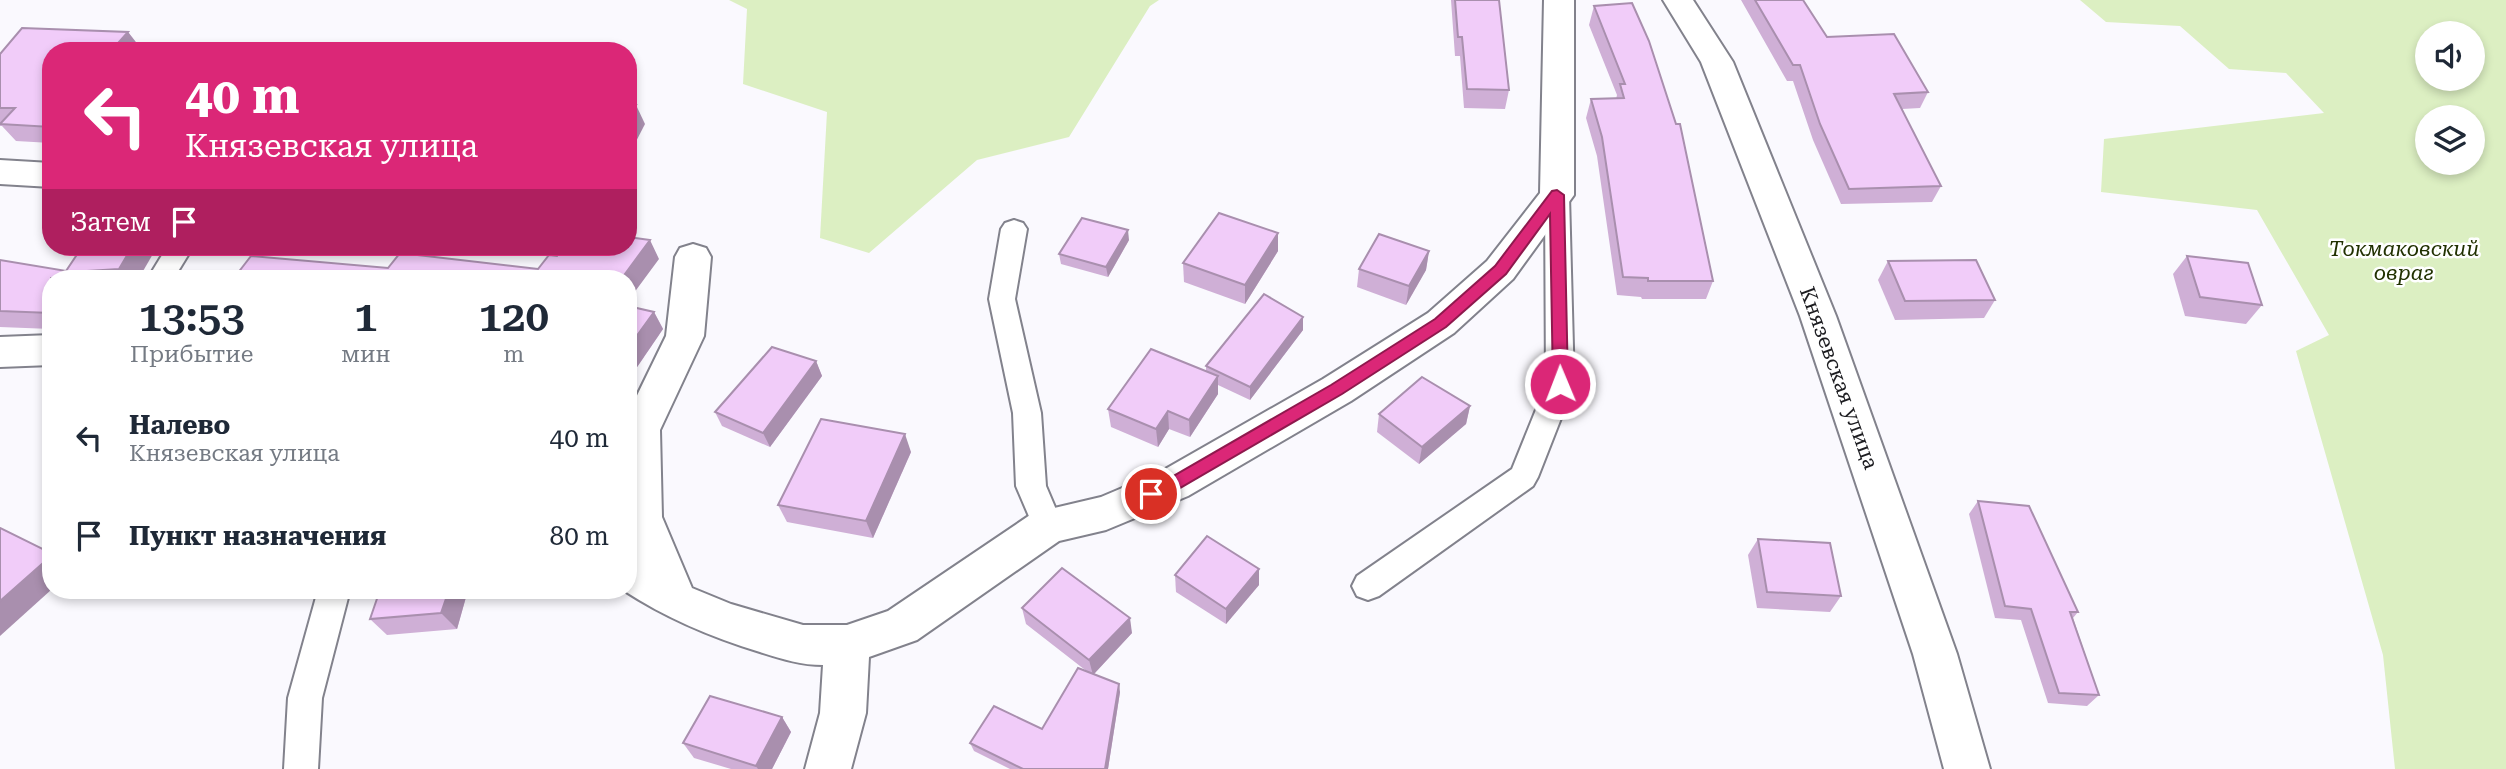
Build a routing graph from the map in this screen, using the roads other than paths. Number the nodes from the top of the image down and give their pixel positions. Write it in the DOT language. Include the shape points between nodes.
graph roads {
  1 [pos="1559,0"];
  2 [pos="1678,0"];
  3 [pos="0,172"];
  4 [pos="42,174"];
  5 [pos="1557,195"];
  6 [pos="1014,229"];
  7 [pos="693,257"];
  8 [pos="42,350"];
  9 [pos="0,352"];
  10 [pos="1048,526"];
  11 [pos="637,576"];
  12 [pos="1368,586"];
  13 [pos="332,599"];
  14 [pos="676,601"];
  15 [pos="847,645"];
  16 [pos="301,769"];
  17 [pos="828,769"];
  18 [pos="1967,769"];
  1 -- 5 [label="street"];
  2 -- 18 [label="street, Князевская улица" via="1717,62 1818,316 1935,654"];
  3 -- 4 [label="street"];
  5 -- 10 [label="street" via="1500,270 1429,331 1174,484 1106,513"];
  5 -- 12 [label="lane" via="1560,384 1523,477"];
  6 -- 10 [label="lane" via="1002,299 1027,413 1031,486"];
  7 -- 14 [label="street" via="685,336 640,430 641,517"];
  8 -- 9 [label="street"];
  10 -- 15 [label="street" via="902,626"];
  11 -- 14 [label="street"];
  13 -- 16 [label="lane" via="306,698"];
  14 -- 15 [label="street" via="803,645"];
  15 -- 17 [label="street" via="843,713"];
}
